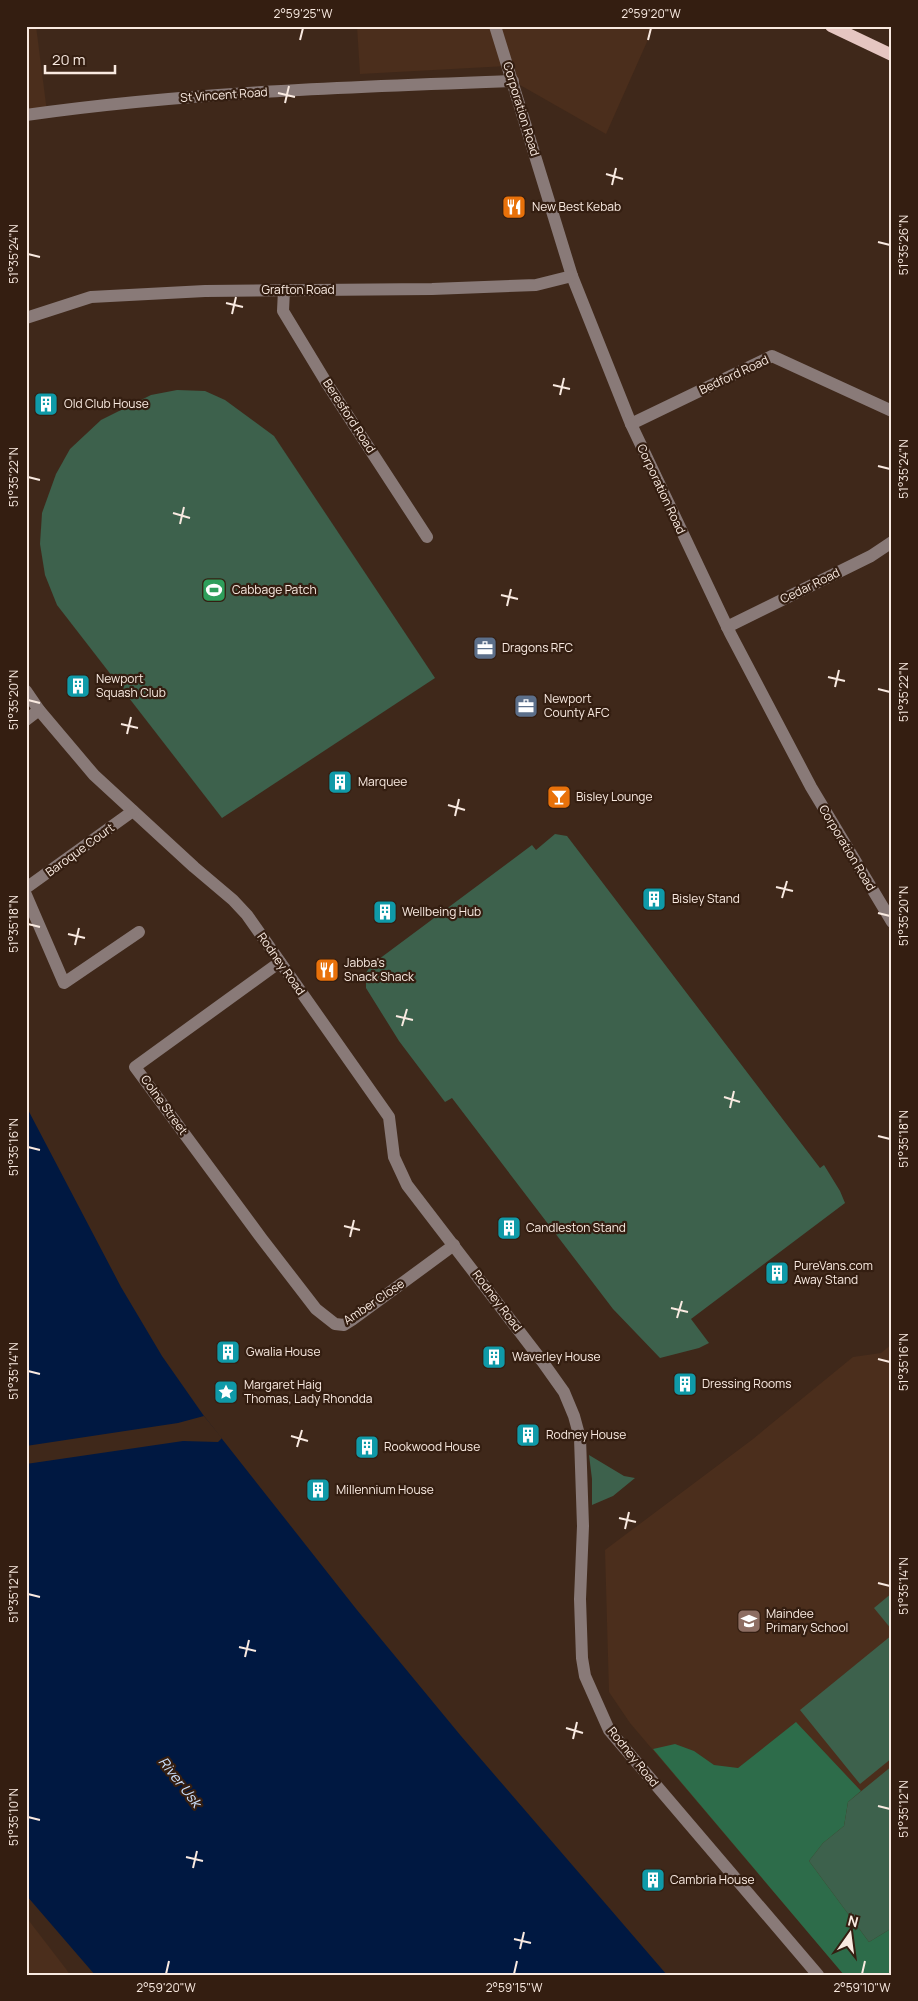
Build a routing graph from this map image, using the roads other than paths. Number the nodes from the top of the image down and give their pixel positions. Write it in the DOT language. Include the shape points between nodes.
graph roads {
  1 [pos="495,26"];
  2 [pos="831,26"];
  3 [pos="892,55"];
  4 [pos="513,81"];
  5 [pos="26,115"];
  6 [pos="572,276"];
  7 [pos="284,290"];
  8 [pos="26,318"];
  9 [pos="892,411"];
  10 [pos="631,424"];
  11 [pos="427,536"];
  12 [pos="892,542"];
  13 [pos="727,627"];
  14 [pos="26,691"];
  15 [pos="39,710"];
  16 [pos="26,720"];
  17 [pos="133,811"];
  18 [pos="26,888"];
  19 [pos="26,895"];
  20 [pos="892,922"];
  21 [pos="139,932"];
  22 [pos="280,962"];
  23 [pos="262,1239"];
  24 [pos="454,1244"];
  25 [pos="818,1975"];
  1 -- 4 [label="street, Corporation Road"];
  2 -- 3 [label="main road"];
  4 -- 5 [label="street, St Vincent Road" via="194,96"];
  4 -- 6 [label="street, Corporation Road"];
  6 -- 7 [label="street, Grafton Road" via="536,285"];
  6 -- 10 [label="street, Corporation Road"];
  7 -- 8 [label="street, Grafton Road" via="91,297"];
  7 -- 11 [label="street, Beresford Road" via="283,311"];
  9 -- 10 [label="street, Bedford Road" via="772,356"];
  10 -- 13 [label="street, Corporation Road"];
  12 -- 13 [label="street, Cedar Road" via="871,556"];
  13 -- 20 [label="street, Corporation Road" via="811,787"];
  14 -- 15 [label="street, Rodney Road"];
  15 -- 16 [label="street"];
  15 -- 17 [label="street, Rodney Road" via="94,775"];
  17 -- 18 [label="street, Baroque Court"];
  17 -- 22 [label="street, Rodney Road" via="233,900"];
  19 -- 21 [label="street" via="64,983"];
  22 -- 23 [label="street, Colne Street" via="136,1067"];
  22 -- 24 [label="street, Rodney Road" via="389,1118 394,1157 407,1185"];
  23 -- 24 [label="street, Amber Close" via="316,1309 331,1322 344,1325"];
  24 -- 25 [label="street, Rodney Road" via="564,1392 574,1416 580,1438 582,1497 582,1658 585,1676 609,1730"];
}
